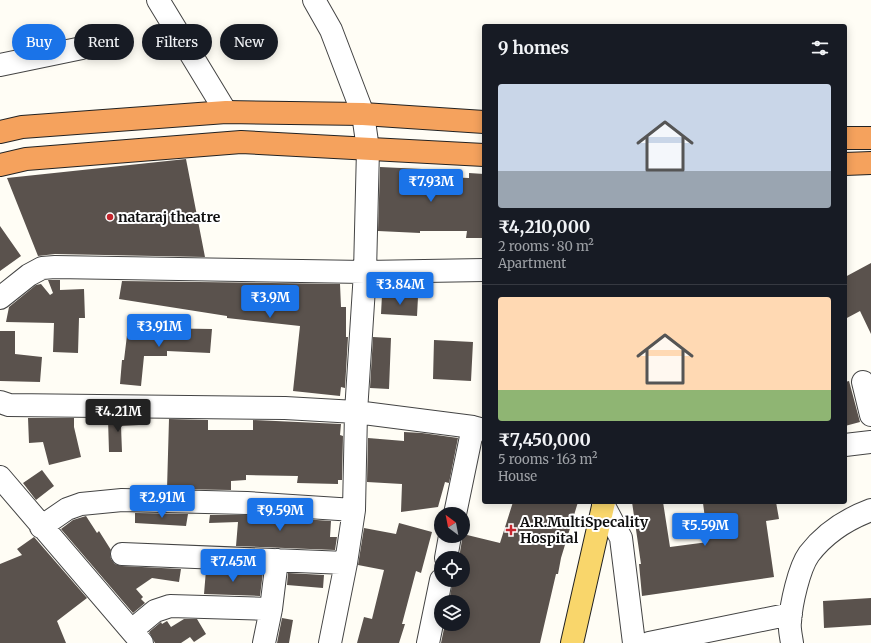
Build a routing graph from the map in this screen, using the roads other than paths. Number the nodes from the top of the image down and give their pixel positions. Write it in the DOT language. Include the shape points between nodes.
graph roads {
  1 [pos="158,0"];
  2 [pos="314,0"];
  3 [pos="74,50"];
  4 [pos="0,65"];
  5 [pos="226,112"];
  6 [pos="363,114"];
  7 [pos="482,122"];
  8 [pos="0,132"];
  9 [pos="847,138"];
  10 [pos="871,138"];
  11 [pos="368,149"];
  12 [pos="482,155"];
  13 [pos="871,163"];
  14 [pos="847,164"];
  15 [pos="0,165"];
  16 [pos="482,270"];
  17 [pos="365,272"];
  18 [pos="0,298"];
  19 [pos="863,382"];
  20 [pos="0,402"];
  21 [pos="356,412"];
  22 [pos="871,415"];
  23 [pos="479,428"];
  24 [pos="871,442"];
  25 [pos="847,445"];
  26 [pos="0,477"];
  27 [pos="604,504"];
  28 [pos="604,504"];
  29 [pos="457,507"];
  30 [pos="354,510"];
  31 [pos="871,510"];
  32 [pos="41,527"];
  33 [pos="122,554"];
  34 [pos="277,560"];
  35 [pos="346,563"];
  36 [pos="440,587"];
  37 [pos="271,609"];
  38 [pos="791,614"];
  39 [pos="137,637"];
  40 [pos="264,643"];
  41 [pos="330,643"];
  42 [pos="428,643"];
  43 [pos="572,643"];
  44 [pos="634,643"];
  45 [pos="649,643"];
  46 [pos="792,643"];
  1 -- 5 [label="street"];
  2 -- 6 [label="street" via="331,30"];
  3 -- 4 [label="street"];
  5 -- 6 [label="highway"];
  5 -- 8 [label="highway" via="22,127"];
  6 -- 7 [label="highway"];
  6 -- 11 [label="street"];
  9 -- 10 [label="highway"];
  11 -- 12 [label="highway"];
  11 -- 15 [label="highway" via="241,142 26,159"];
  11 -- 17 [label="street"];
  13 -- 14 [label="highway"];
  16 -- 17 [label="street"];
  17 -- 18 [label="street" via="55,267 42,268 29,275"];
  17 -- 21 [label="street"];
  19 -- 22 [label="street"];
  20 -- 21 [label="street" via="9,405 285,408"];
  21 -- 23 [label="street"];
  21 -- 30 [label="street"];
  23 -- 29 [label="street"];
  24 -- 25 [label="street"];
  26 -- 32 [label="street"];
  27 -- 43 [label="main road"];
  28 -- 44 [label="street" via="621,538"];
  30 -- 32 [label="street" via="247,503 122,500 81,504 67,509"];
  30 -- 35 [label="street"];
  31 -- 38 [label="street" via="837,526 808,555 794,592"];
  32 -- 39 [label="street"];
  33 -- 34 [label="street"];
  34 -- 35 [label="street"];
  34 -- 37 [label="street"];
  35 -- 41 [label="street"];
  36 -- 42 [label="street"];
  37 -- 39 [label="street" via="170,606 155,611"];
  37 -- 40 [label="street"];
  38 -- 45 [label="street"];
  38 -- 46 [label="street"];
}
